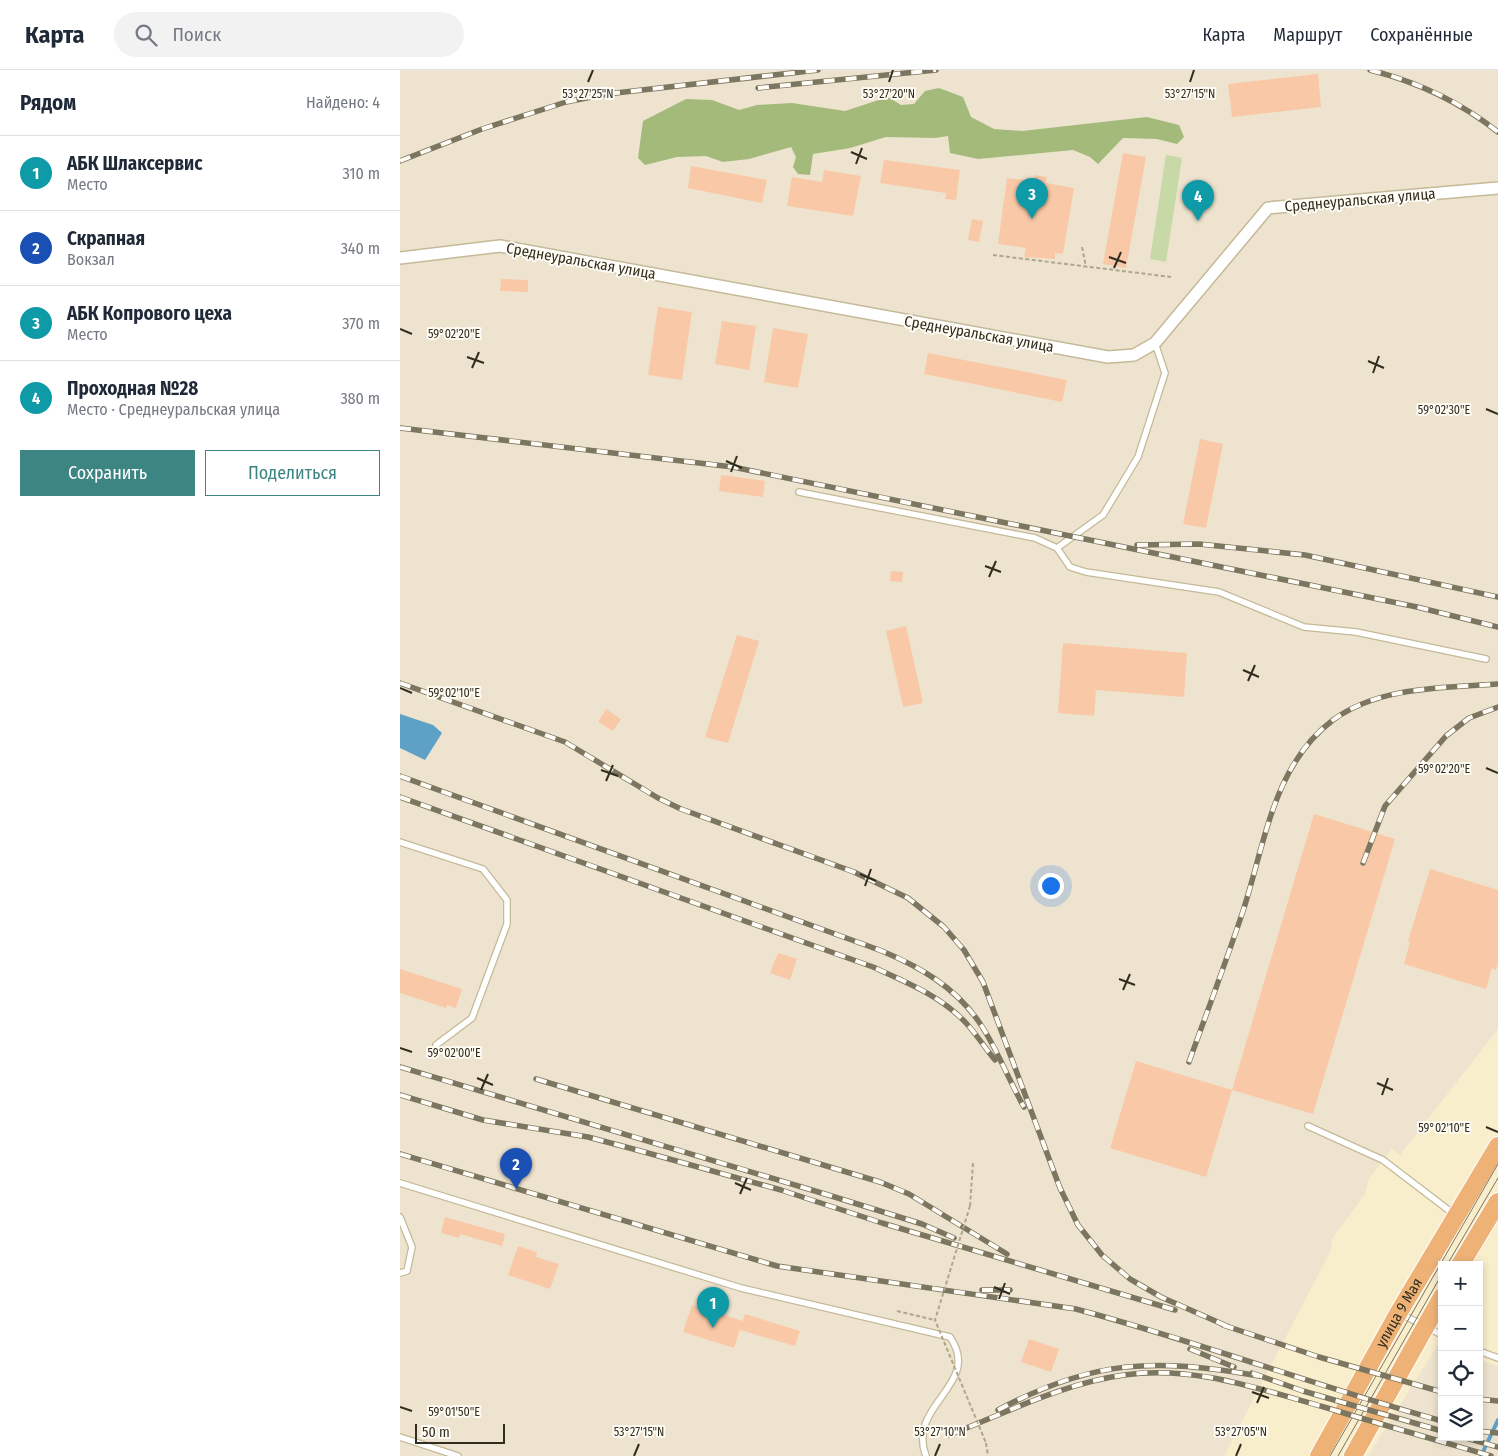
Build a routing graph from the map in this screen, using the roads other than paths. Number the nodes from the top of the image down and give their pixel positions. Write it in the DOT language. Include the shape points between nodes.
graph roads {
  1 [pos="1498,188"];
  2 [pos="400,258"];
  3 [pos="1156,343"];
  4 [pos="799,492"];
  5 [pos="1057,548"];
  6 [pos="1486,659"];
  7 [pos="400,842"];
  8 [pos="436,1045"];
  9 [pos="1308,1126"];
  10 [pos="1498,1146"];
  11 [pos="400,1183"];
  12 [pos="1498,1202"];
  13 [pos="1457,1216"];
  14 [pos="400,1217"];
  15 [pos="1462,1261"];
  16 [pos="400,1273"];
  17 [pos="1438,1304"];
  18 [pos="1399,1312"];
  19 [pos="1425,1327"];
  20 [pos="1438,1332"];
  21 [pos="1483,1352"];
  22 [pos="1498,1358"];
  23 [pos="400,1437"];
  24 [pos="458,1456"];
  25 [pos="926,1456"];
  26 [pos="1320,1456"];
  27 [pos="1353,1456"];
  1 -- 3 [label="street, Среднеуральская улица" via="1268,208"];
  2 -- 3 [label="street, Среднеуральская улица" via="500,246 1108,358 1134,355"];
  3 -- 5 [label="lane" via="1166,373 1138,457 1102,515"];
  4 -- 5 [label="lane" via="1035,538"];
  5 -- 6 [label="lane" via="1070,567 1086,572 1219,592 1304,627 1356,632"];
  7 -- 8 [label="lane" via="483,870 507,900 506,924 472,1018"];
  9 -- 13 [label="lane" via="1383,1160"];
  10 -- 13 [label="main road, улица 9 Мая"];
  11 -- 25 [label="lane" via="740,1288 950,1337 957,1349 959,1368 925,1424 921,1435"];
  12 -- 15 [label="main road"];
  13 -- 18 [label="main road, улица 9 Мая"];
  14 -- 16 [label="lane" via="412,1247 407,1271"];
  17 -- 19 [label="main road, улица 9 Мая"];
  18 -- 19 [label="lane"];
  18 -- 26 [label="main road, улица 9 Мая"];
  19 -- 20 [label="lane"];
  19 -- 27 [label="main road, улица 9 Мая"];
  21 -- 22 [label="lane"];
  23 -- 24 [label="lane"];
}
